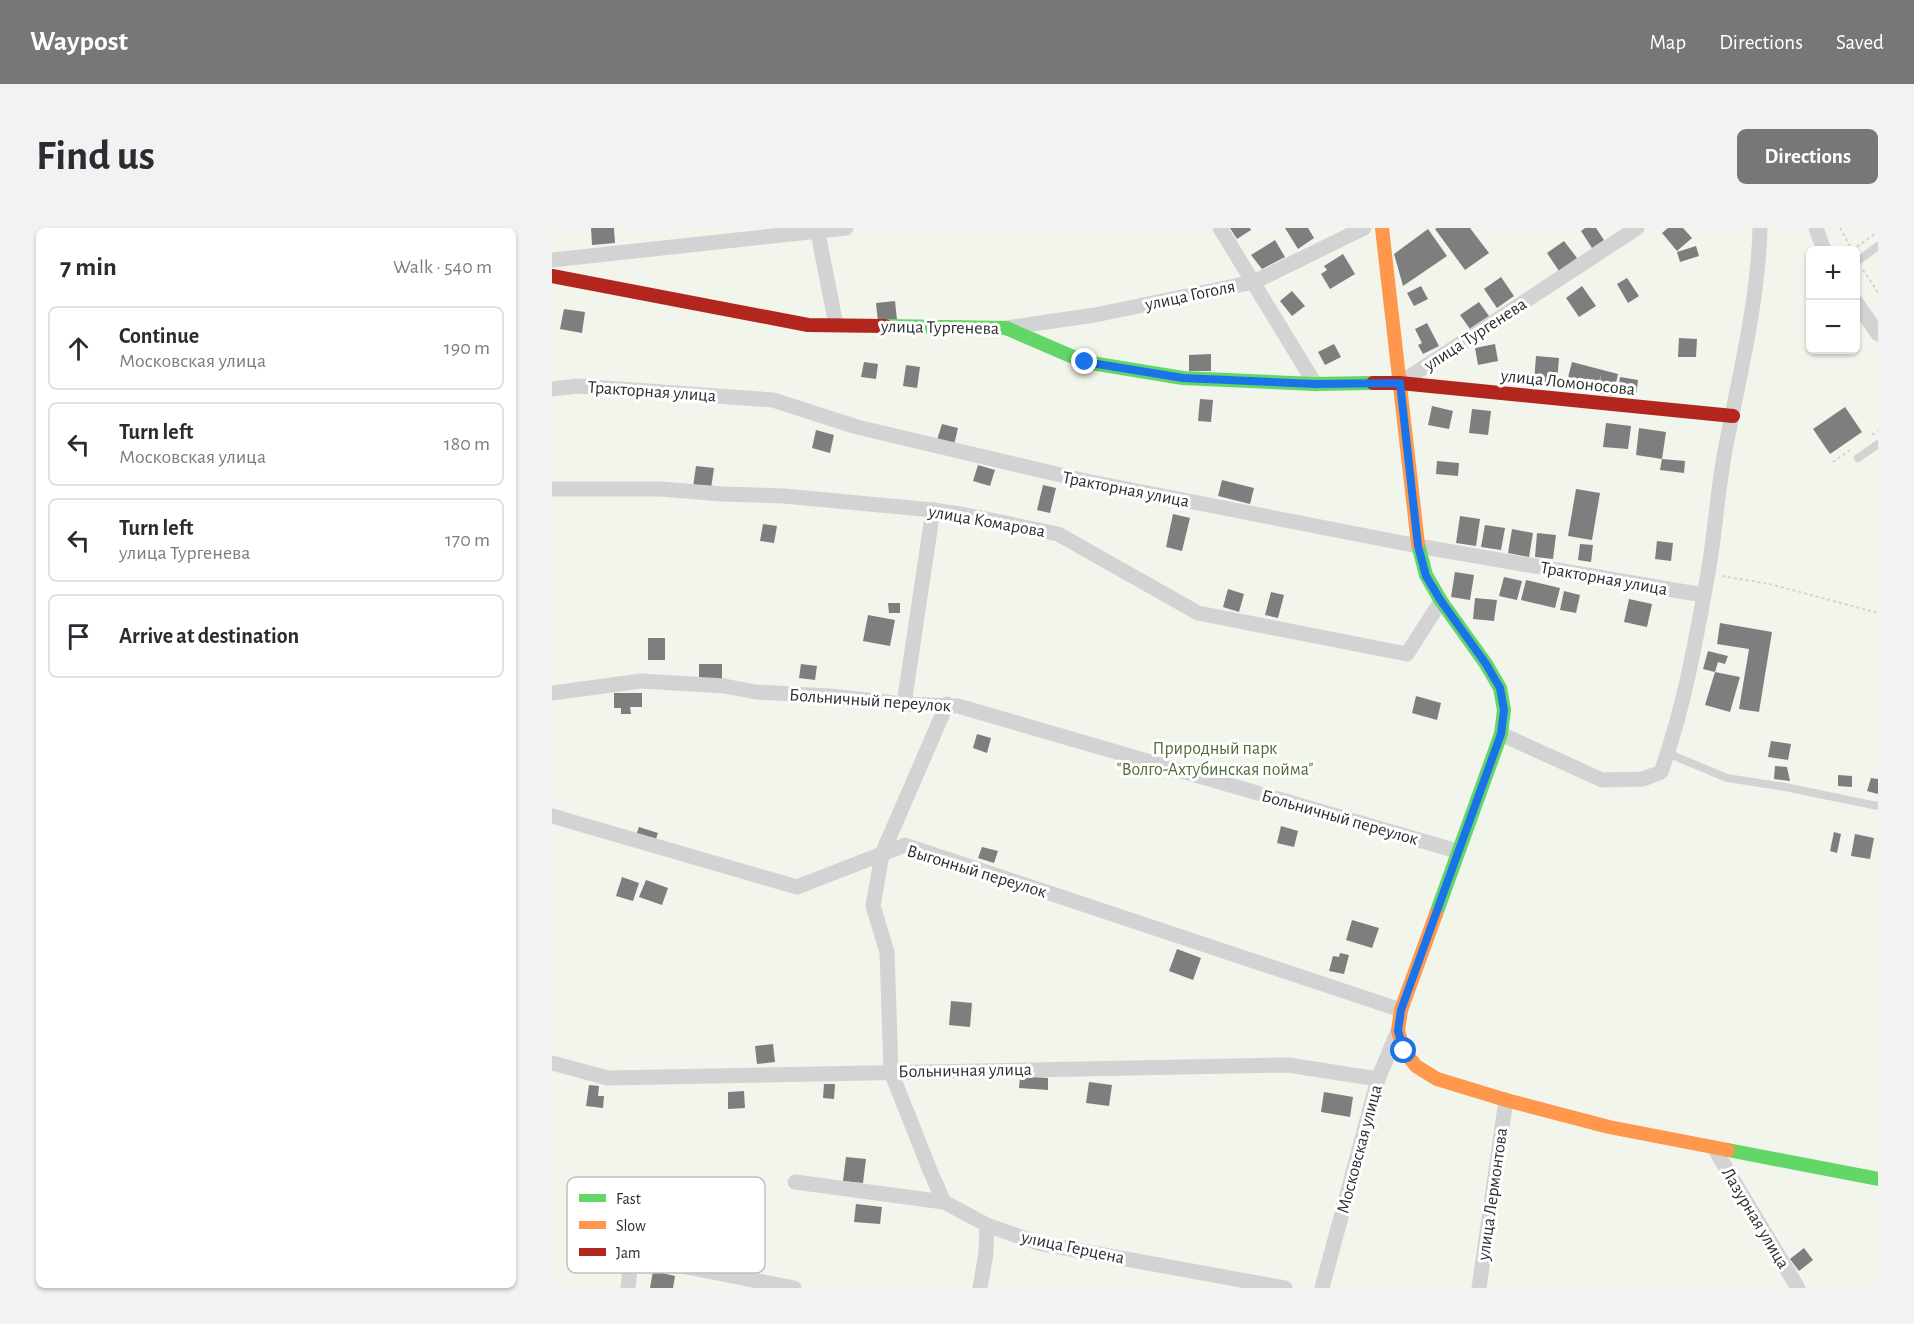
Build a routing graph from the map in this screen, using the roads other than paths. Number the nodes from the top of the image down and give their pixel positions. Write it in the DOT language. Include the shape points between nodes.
graph roads {
  1 [pos="846,228"];
  2 [pos="1220,228"];
  3 [pos="1364,228"];
  4 [pos="1382,228"];
  5 [pos="1637,228"];
  6 [pos="1760,228"];
  7 [pos="1816,228"];
  8 [pos="818,230"];
  9 [pos="1823,246"];
  10 [pos="1878,246"];
  11 [pos="1860,259"];
  12 [pos="552,260"];
  13 [pos="552,276"];
  14 [pos="1254,282"];
  15 [pos="1860,308"];
  16 [pos="836,325"];
  17 [pos="1006,328"];
  18 [pos="1878,334"];
  19 [pos="1400,383"];
  20 [pos="1315,384"];
  21 [pos="552,389"];
  22 [pos="1733,417"];
  23 [pos="1878,444"];
  24 [pos="1858,458"];
  25 [pos="552,489"];
  26 [pos="933,510"];
  27 [pos="1418,546"];
  28 [pos="1703,595"];
  29 [pos="1441,601"];
  30 [pos="552,693"];
  31 [pos="904,704"];
  32 [pos="946,704"];
  33 [pos="1501,734"];
  34 [pos="1667,753"];
  35 [pos="1878,806"];
  36 [pos="552,816"];
  37 [pos="1457,851"];
  38 [pos="882,854"];
  39 [pos="1401,1010"];
  40 [pos="1398,1031"];
  41 [pos="552,1063"];
  42 [pos="891,1072"];
  43 [pos="1378,1079"];
  44 [pos="1506,1100"];
  45 [pos="1714,1148"];
  46 [pos="1878,1179"];
  47 [pos="795,1182"];
  48 [pos="944,1202"];
  49 [pos="987,1225"];
  50 [pos="629,1273"];
  51 [pos="718,1273"];
  52 [pos="628,1288"];
  53 [pos="794,1288"];
  54 [pos="980,1288"];
  55 [pos="1285,1288"];
  56 [pos="1322,1288"];
  57 [pos="1479,1288"];
  58 [pos="1798,1288"];
  1 -- 8 [label="street"];
  2 -- 14 [label="street"];
  3 -- 14 [label="street, улица Гоголя"];
  4 -- 19 [label="street, Московская улица"];
  5 -- 19 [label="street, улица Тургенева"];
  6 -- 22 [label="street" via="1755,298"];
  7 -- 9 [label="street"];
  8 -- 12 [label="street"];
  8 -- 16 [label="street"];
  10 -- 11 [label="lane"];
  13 -- 16 [label="street, улица Тургенева" via="808,325"];
  14 -- 17 [label="street, улица Гоголя" via="1095,315"];
  14 -- 20 [label="street"];
  15 -- 18 [label="street"];
  16 -- 17 [label="street, улица Тургенева"];
  17 -- 20 [label="street, улица Тургенева" via="1085,362 1183,378"];
  19 -- 20 [label="street, улица Тургенева"];
  19 -- 22 [label="street, улица Ломоносова"];
  19 -- 27 [label="street, Московская улица"];
  21 -- 27 [label="street, Тракторная улица" via="577,386 773,400 857,428 1086,481"];
  22 -- 28 [label="street"];
  23 -- 24 [label="lane"];
  25 -- 26 [label="street, улица Комарова" via="661,489"];
  26 -- 29 [label="street, улица Комарова" via="1058,534 1198,613 1407,654"];
  26 -- 31 [label="street"];
  27 -- 28 [label="street, Тракторная улица"];
  27 -- 29 [label="street, Московская улица" via="1426,576"];
  28 -- 34 [label="street" via="1689,672"];
  29 -- 33 [label="street, Московская улица" via="1500,688 1504,710"];
  30 -- 31 [label="street, Больничный переулок" via="641,681"];
  31 -- 32 [label="street, Больничный переулок"];
  32 -- 37 [label="street, Больничный переулок"];
  32 -- 38 [label="street"];
  33 -- 34 [label="street" via="1602,780 1643,779 1661,772"];
  33 -- 37 [label="street, Московская улица"];
  34 -- 35 [label="lane" via="1726,778"];
  36 -- 38 [label="street, Выгонный переулок" via="797,887"];
  37 -- 39 [label="street, Московская улица"];
  38 -- 39 [label="street, Выгонный переулок" via="905,845"];
  38 -- 42 [label="street" via="873,906 887,952"];
  39 -- 40 [label="street, Московская улица"];
  40 -- 43 [label="street, Московская улица"];
  40 -- 44 [label="street" via="1404,1051 1416,1066 1437,1078"];
  41 -- 42 [label="street, Больничная улица" via="608,1078"];
  42 -- 43 [label="street, Больничная улица" via="1288,1065"];
  42 -- 48 [label="street"];
  43 -- 56 [label="street, Московская улица"];
  44 -- 45 [label="street"];
  44 -- 57 [label="street, улица Лермонтова"];
  45 -- 46 [label="street"];
  45 -- 58 [label="street, Лазурная улица"];
  47 -- 48 [label="street, улица Герцена"];
  48 -- 49 [label="street, улица Герцена"];
  49 -- 54 [label="street"];
  49 -- 55 [label="street, улица Герцена" via="1038,1243"];
  50 -- 52 [label="street"];
  51 -- 53 [label="street"];
}
